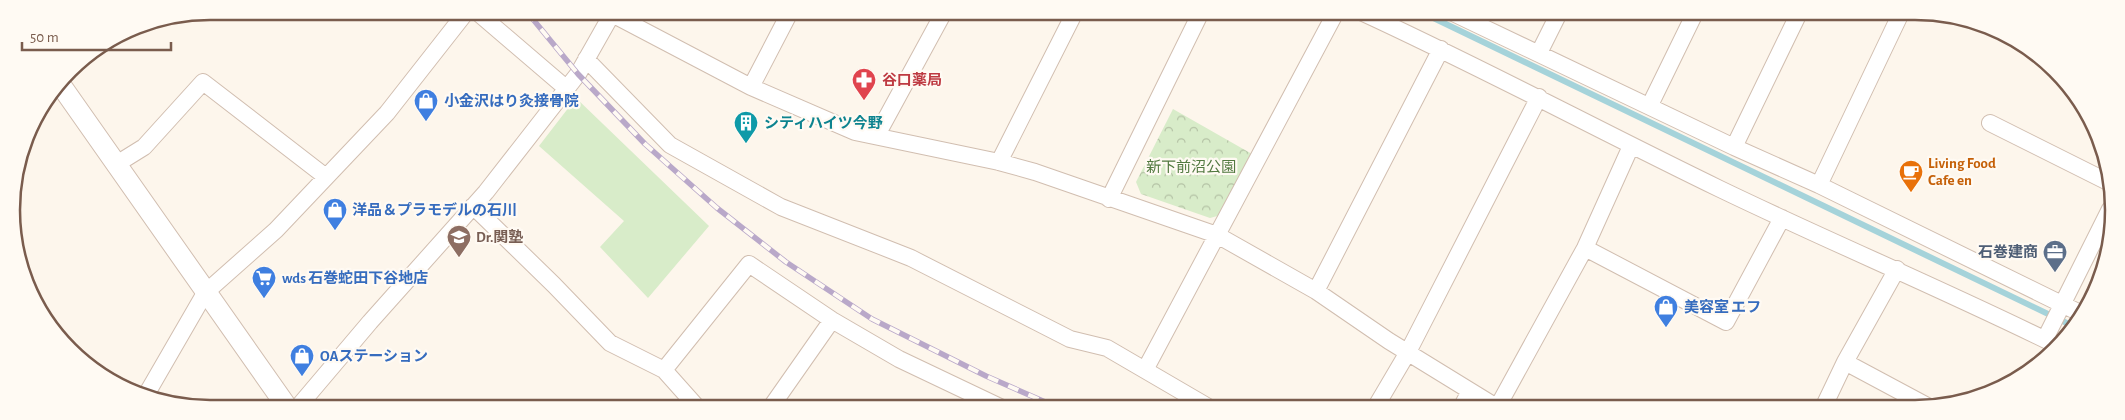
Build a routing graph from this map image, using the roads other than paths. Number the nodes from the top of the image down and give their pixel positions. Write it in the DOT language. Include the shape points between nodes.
graph roads {
  1 [pos="461,20"];
  2 [pos="486,20"];
  3 [pos="606,20"];
  4 [pos="623,20"];
  5 [pos="786,20"];
  6 [pos="940,20"];
  7 [pos="1072,20"];
  8 [pos="1197,20"];
  9 [pos="1332,20"];
  10 [pos="1378,20"];
  11 [pos="1469,20"];
  12 [pos="1555,20"];
  13 [pos="1692,20"];
  14 [pos="1796,20"];
  15 [pos="1898,20"];
  16 [pos="1441,49"];
  17 [pos="1539,53"];
  18 [pos="586,59"];
  19 [pos="751,87"];
  20 [pos="63,89"];
  21 [pos="567,89"];
  22 [pos="1539,97"];
  23 [pos="1650,105"];
  24 [pos="1990,123"];
  25 [pos="878,135"];
  26 [pos="1631,146"];
  27 [pos="1734,147"];
  28 [pos="999,162"];
  29 [pos="115,165"];
  30 [pos="326,177"];
  31 [pos="2102,179"];
  32 [pos="1818,185"];
  33 [pos="1109,199"];
  34 [pos="473,206"];
  35 [pos="1782,218"];
  36 [pos="1218,235"];
  37 [pos="2103,235"];
  38 [pos="1585,248"];
  39 [pos="1897,269"];
  40 [pos="1316,291"];
  41 [pos="205,293"];
  42 [pos="2060,309"];
  43 [pos="2075,312"];
  44 [pos="832,320"];
  45 [pos="2053,340"];
  46 [pos="2051,342"];
  47 [pos="1408,352"];
  48 [pos="1845,362"];
  49 [pos="664,370"];
  50 [pos="1145,370"];
  51 [pos="149,390"];
  52 [pos="1470,391"];
  53 [pos="284,400"];
  54 [pos="296,400"];
  55 [pos="690,400"];
  56 [pos="779,400"];
  57 [pos="985,400"];
  58 [pos="1196,400"];
  59 [pos="1380,400"];
  60 [pos="1465,400"];
  61 [pos="1484,400"];
  62 [pos="1501,400"];
  63 [pos="1826,400"];
  64 [pos="1916,400"];
  1 -- 30 [label="street" via="387,113"];
  2 -- 21 [label="street"];
  3 -- 18 [label="street"];
  4 -- 19 [label="street"];
  5 -- 19 [label="street"];
  6 -- 25 [label="street"];
  7 -- 28 [label="street"];
  8 -- 33 [label="street"];
  9 -- 36 [label="street"];
  10 -- 16 [label="street"];
  11 -- 17 [label="street"];
  12 -- 17 [label="street"];
  13 -- 23 [label="street"];
  14 -- 27 [label="street"];
  15 -- 32 [label="street"];
  16 -- 22 [label="street"];
  16 -- 40 [label="street"];
  17 -- 23 [label="street"];
  18 -- 21 [label="street"];
  18 -- 50 [label="street" via="655,132 678,150 781,207 910,258 1070,338 1107,348"];
  19 -- 25 [label="street" via="855,132"];
  20 -- 29 [label="street"];
  21 -- 34 [label="street"];
  22 -- 26 [label="street"];
  22 -- 47 [label="street"];
  23 -- 27 [label="street"];
  24 -- 31 [label="street"];
  25 -- 28 [label="street"];
  26 -- 35 [label="street"];
  26 -- 38 [label="street"];
  27 -- 32 [label="street"];
  28 -- 33 [label="street"];
  29 -- 30 [label="street" via="144,147 203,82"];
  29 -- 41 [label="street"];
  30 -- 41 [label="street" via="276,230"];
  32 -- 42 [label="street"];
  33 -- 36 [label="street"];
  34 -- 49 [label="street" via="610,343"];
  34 -- 54 [label="street"];
  35 -- 38 [label="street" via="1726,322"];
  35 -- 39 [label="street"];
  36 -- 40 [label="street"];
  36 -- 50 [label="street"];
  37 -- 42 [label="street"];
  38 -- 62 [label="street"];
  39 -- 46 [label="street"];
  39 -- 48 [label="street"];
  40 -- 47 [label="street"];
  41 -- 51 [label="street"];
  41 -- 53 [label="street"];
  42 -- 43 [label="street"];
  42 -- 45 [label="street"];
  44 -- 49 [label="street" via="748,264"];
  44 -- 56 [label="street"];
  44 -- 57 [label="street" via="900,359"];
  47 -- 52 [label="street"];
  47 -- 59 [label="street"];
  48 -- 63 [label="street"];
  48 -- 64 [label="street"];
  49 -- 55 [label="street"];
  50 -- 58 [label="street"];
  52 -- 60 [label="street"];
  52 -- 61 [label="street"];
}
